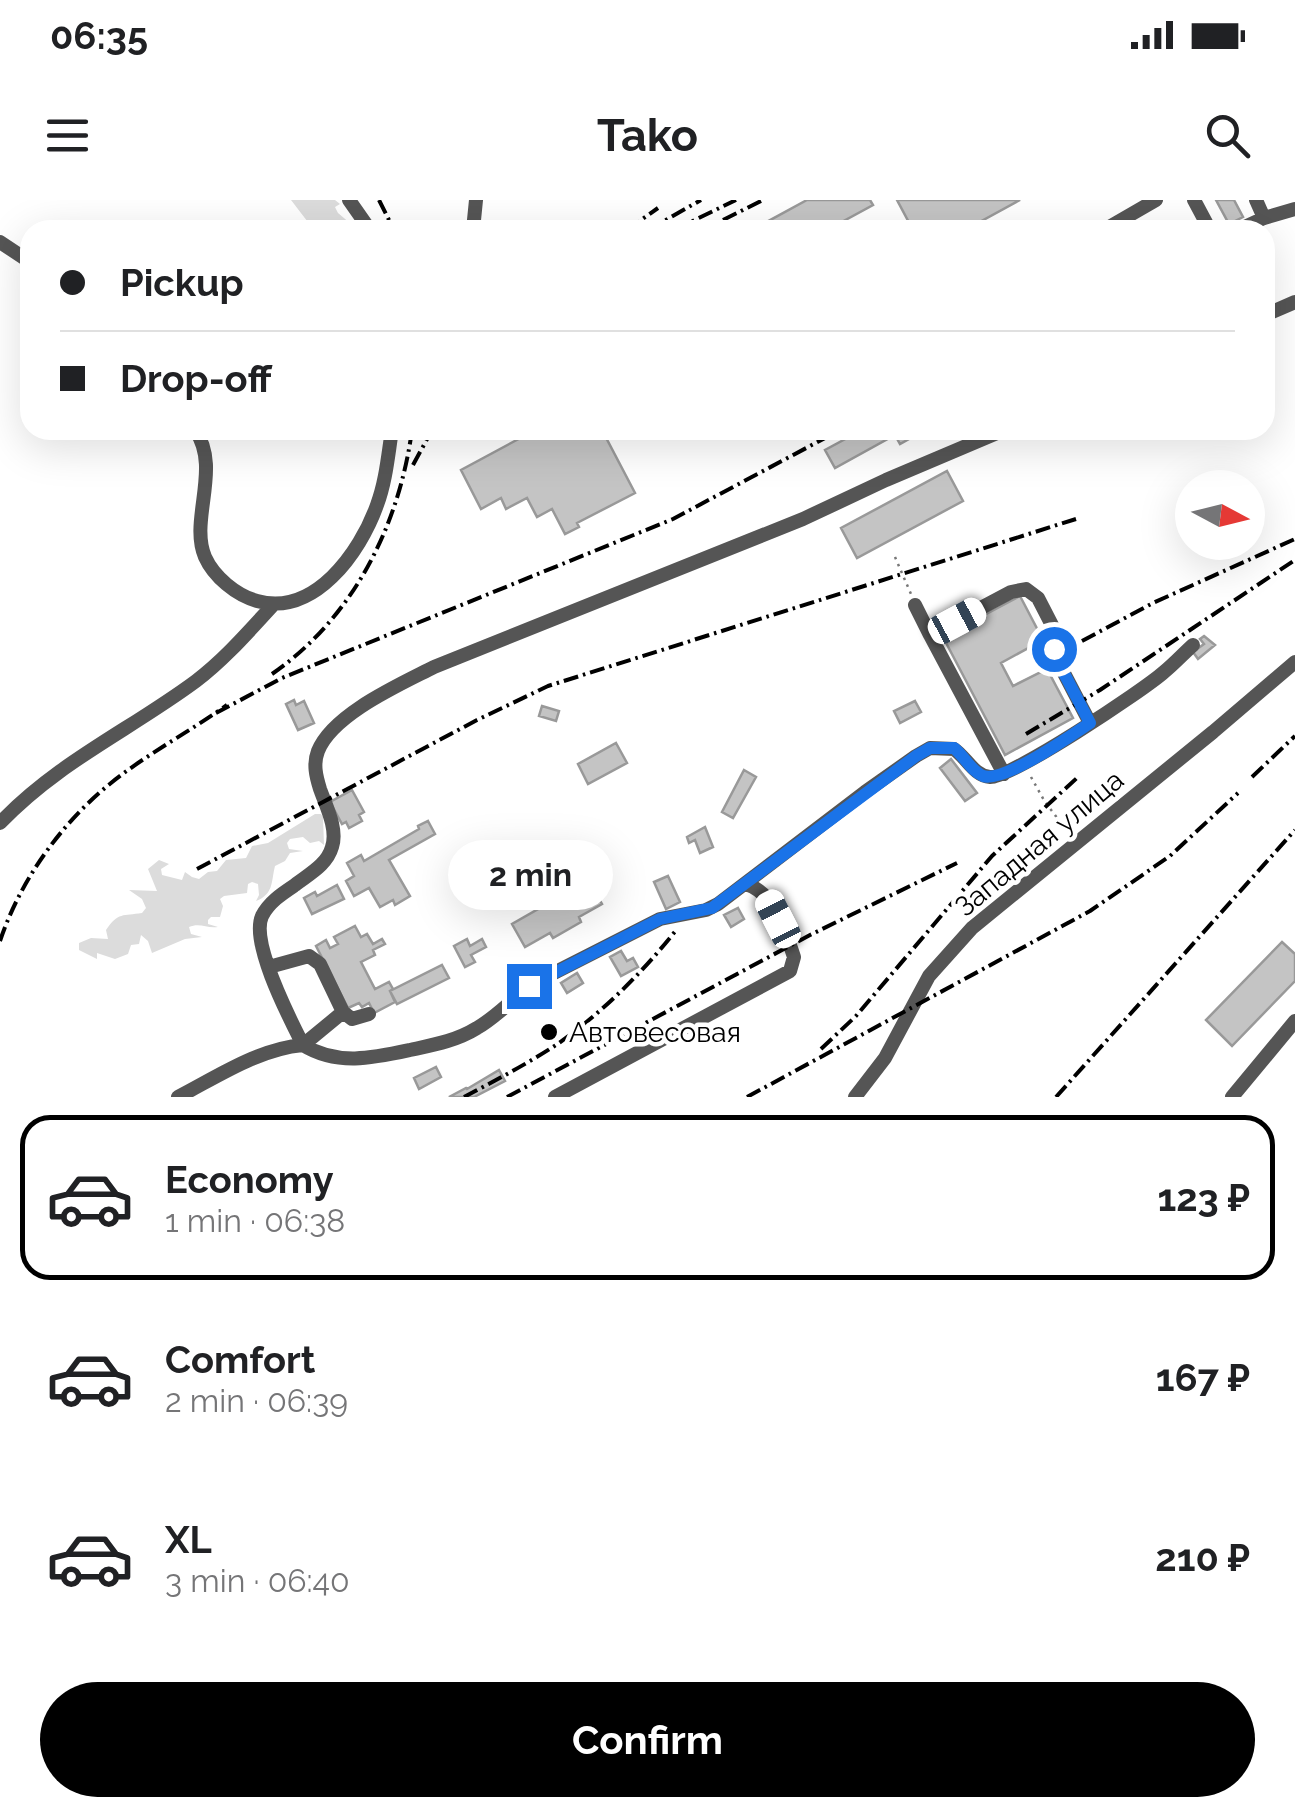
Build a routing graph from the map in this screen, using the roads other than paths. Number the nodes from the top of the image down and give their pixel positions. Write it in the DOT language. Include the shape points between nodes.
graph roads {
  1 [pos="1156,200"];
  2 [pos="1256,200"];
  3 [pos="1295,209"];
  4 [pos="1264,218"];
  5 [pos="1121,220"];
  6 [pos="1260,220"];
  7 [pos="201,440"];
  8 [pos="390,440"];
  9 [pos="980,440"];
  10 [pos="274,604"];
  11 [pos="915,605"];
  12 [pos="930,636"];
  13 [pos="1192,645"];
  14 [pos="1295,662"];
  15 [pos="1090,723"];
  16 [pos="1004,774"];
  17 [pos="0,823"];
  18 [pos="746,884"];
  19 [pos="269,966"];
  20 [pos="343,1012"];
  21 [pos="369,1014"];
  22 [pos="1295,1022"];
  23 [pos="303,1045"];
  24 [pos="178,1097"];
  25 [pos="556,1097"];
  26 [pos="855,1097"];
  27 [pos="1232,1097"];
  1 -- 5 [label="street"];
  2 -- 4 [label="street"];
  3 -- 4 [label="street"];
  4 -- 6 [label="street"];
  7 -- 10 [label="street" via="206,559 234,590"];
  8 -- 10 [label="street" via="377,506 347,558 308,597"];
  9 -- 19 [label="street" via="434,668 344,720 322,745 315,766 334,834 332,850 262,916 259,935"];
  10 -- 17 [label="street" via="219,662 60,769"];
  11 -- 12 [label="street"];
  12 -- 15 [label="street" via="1026,589 1055,631 1055,656"];
  12 -- 16 [label="street"];
  13 -- 15 [label="street"];
  14 -- 26 [label="street, Западная улица" via="972,928 929,976 885,1058"];
  15 -- 16 [label="street"];
  16 -- 18 [label="street" via="981,775 954,748 930,748"];
  18 -- 23 [label="street" via="712,908 660,919 540,980 461,1036 360,1060"];
  18 -- 25 [label="street" via="768,898 794,958 790,971"];
  19 -- 20 [label="street" via="313,958"];
  19 -- 23 [label="street"];
  20 -- 21 [label="street" via="352,1019"];
  20 -- 23 [label="street"];
  22 -- 27 [label="street"];
  23 -- 24 [label="street" via="260,1055"];
}
